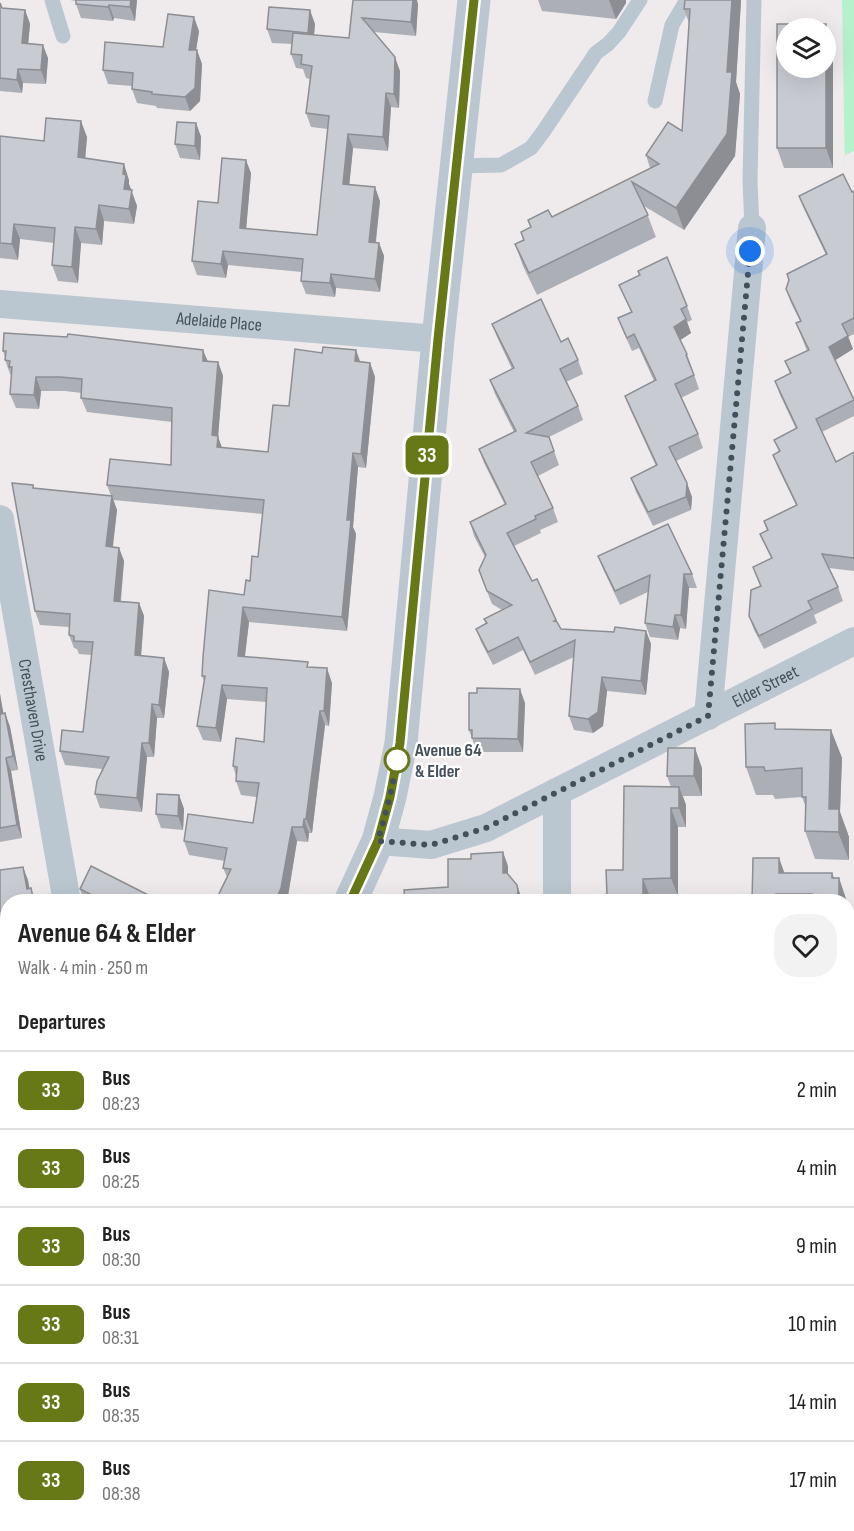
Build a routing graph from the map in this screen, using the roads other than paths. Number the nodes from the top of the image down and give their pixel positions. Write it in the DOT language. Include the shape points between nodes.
graph roads {
  1 [pos="52,0"];
  2 [pos="474,0"];
  3 [pos="640,0"];
  4 [pos="687,0"];
  5 [pos="754,0"];
  6 [pos="63,36"];
  7 [pos="655,101"];
  8 [pos="457,166"];
  9 [pos="752,228"];
  10 [pos="0,304"];
  11 [pos="438,339"];
  12 [pos="0,519"];
  13 [pos="854,641"];
  14 [pos="708,716"];
  15 [pos="557,792"];
  16 [pos="378,841"];
  17 [pos="67,894"];
  18 [pos="354,894"];
  19 [pos="557,894"];
  1 -- 6 [label="lane"];
  2 -- 8 [label="street"];
  3 -- 8 [label="lane" via="619,32 596,53 531,148 501,165"];
  4 -- 7 [label="lane" via="672,25"];
  5 -- 9 [label="lane"];
  8 -- 11 [label="street"];
  9 -- 14 [label="street"];
  10 -- 11 [label="street, Adelaide Place"];
  11 -- 16 [label="street" via="400,743"];
  12 -- 17 [label="street, Cresthaven Drive"];
  13 -- 14 [label="street, Elder Street"];
  14 -- 15 [label="street, Elder Street"];
  15 -- 16 [label="street, Elder Street" via="486,828 431,845"];
  15 -- 19 [label="street"];
  16 -- 18 [label="street"];
}
